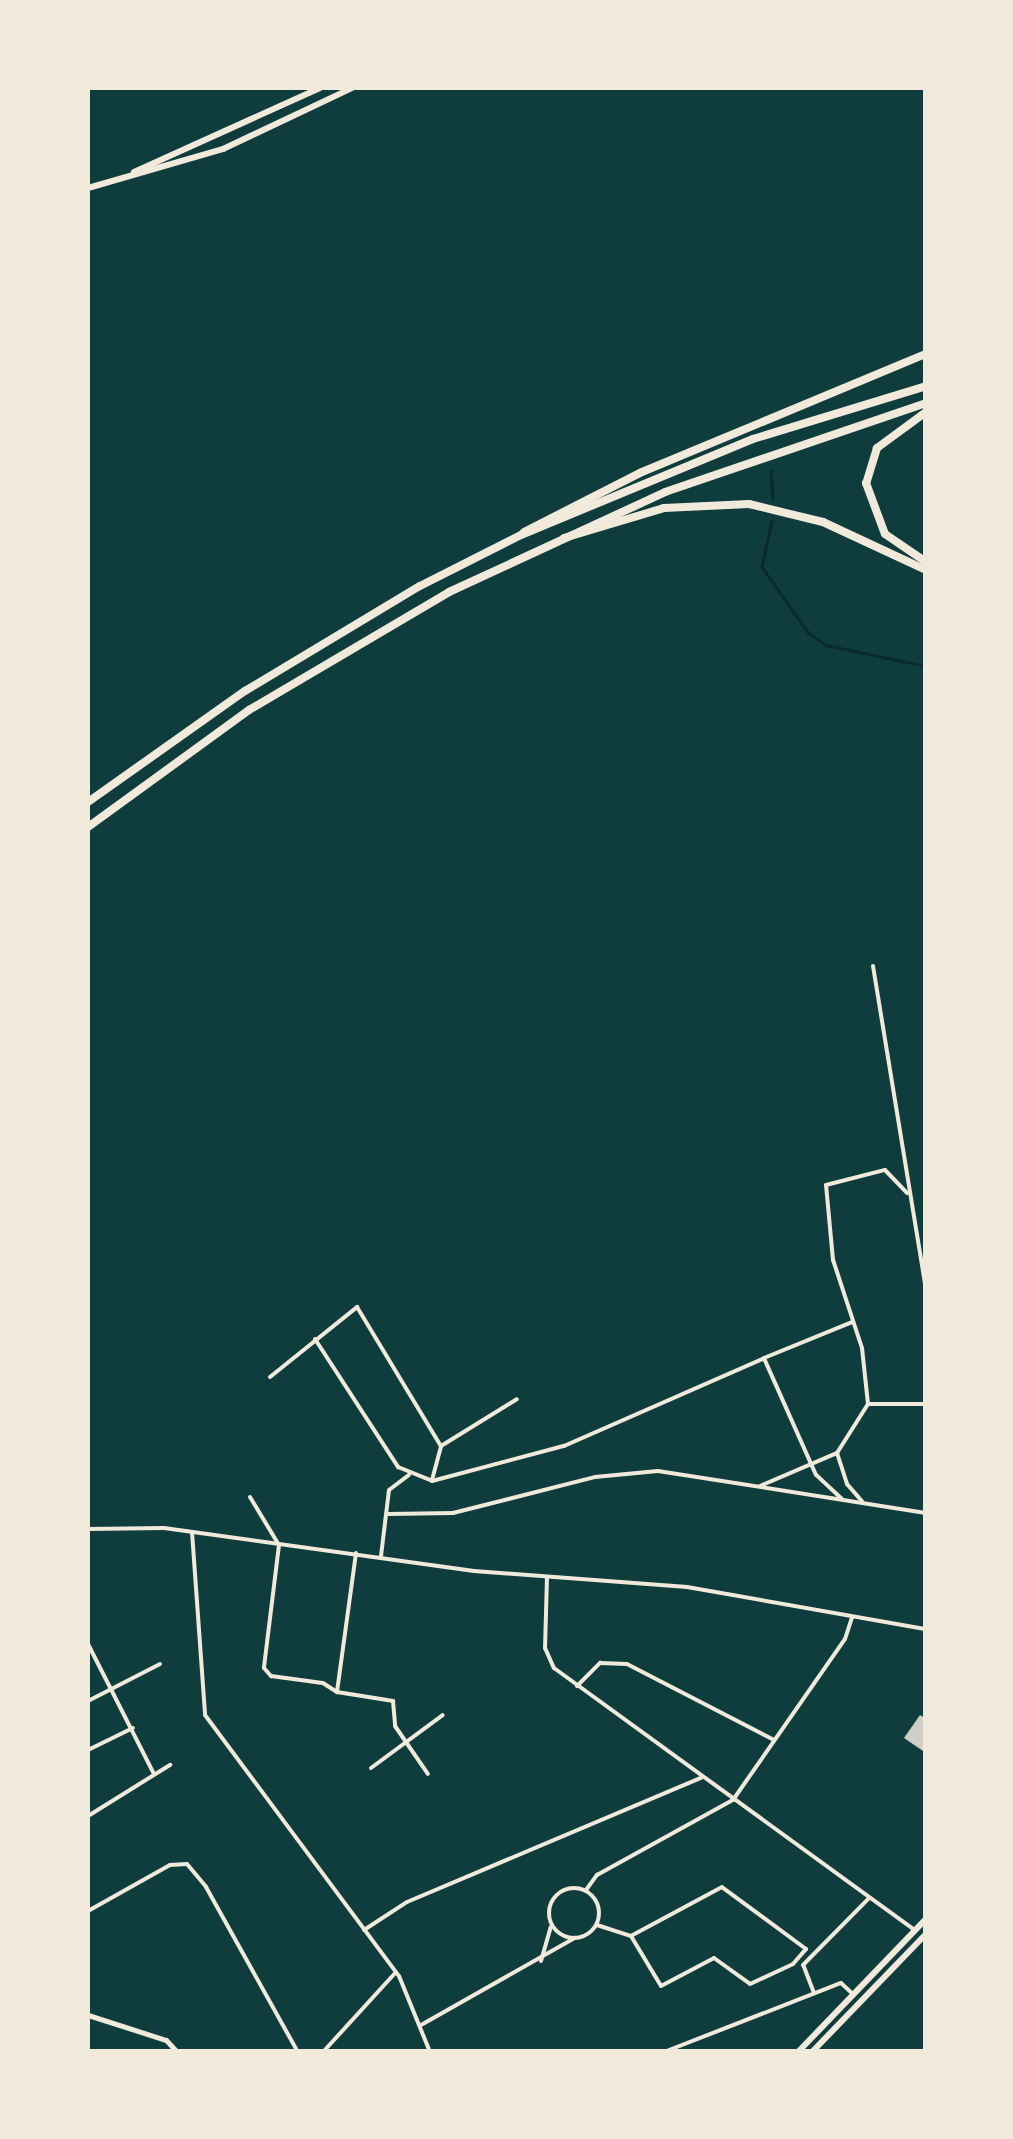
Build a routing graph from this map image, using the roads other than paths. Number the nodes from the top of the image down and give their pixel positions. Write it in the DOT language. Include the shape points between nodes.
graph roads {
  1 [pos="320,88"];
  2 [pos="352,88"];
  3 [pos="105,184"];
  4 [pos="88,188"];
  5 [pos="926,354"];
  6 [pos="926,386"];
  7 [pos="926,403"];
  8 [pos="926,412"];
  9 [pos="521,535"];
  10 [pos="560,538"];
  11 [pos="926,566"];
  12 [pos="88,802"];
  13 [pos="88,827"];
  14 [pos="874,966"];
  15 [pos="909,1197"];
  16 [pos="926,1291"];
  17 [pos="852,1322"];
  18 [pos="315,1339"];
  19 [pos="764,1358"];
  20 [pos="270,1377"];
  21 [pos="517,1398"];
  22 [pos="868,1404"];
  23 [pos="926,1404"];
  24 [pos="440,1446"];
  25 [pos="837,1453"];
  26 [pos="812,1466"];
  27 [pos="409,1475"];
  28 [pos="432,1480"];
  29 [pos="758,1487"];
  30 [pos="250,1498"];
  31 [pos="846,1502"];
  32 [pos="864,1503"];
  33 [pos="388,1514"];
  34 [pos="926,1514"];
  35 [pos="88,1529"];
  36 [pos="192,1532"];
  37 [pos="278,1545"];
  38 [pos="356,1554"];
  39 [pos="381,1556"];
  40 [pos="547,1577"];
  41 [pos="852,1616"];
  42 [pos="926,1629"];
  43 [pos="88,1644"];
  44 [pos="160,1664"];
  45 [pos="576,1687"];
  46 [pos="112,1690"];
  47 [pos="337,1692"];
  48 [pos="88,1701"];
  49 [pos="443,1715"];
  50 [pos="133,1728"];
  51 [pos="774,1740"];
  52 [pos="407,1741"];
  53 [pos="88,1750"];
  54 [pos="170,1765"];
  55 [pos="371,1768"];
  56 [pos="154,1774"];
  57 [pos="428,1774"];
  58 [pos="704,1778"];
  59 [pos="733,1800"];
  60 [pos="88,1816"];
  61 [pos="586,1890"];
  62 [pos="869,1898"];
  63 [pos="88,1911"];
  64 [pos="926,1919"];
  65 [pos="596,1924"];
  66 [pos="552,1925"];
  67 [pos="364,1930"];
  68 [pos="914,1930"];
  69 [pos="926,1934"];
  70 [pos="630,1936"];
  71 [pos="575,1938"];
  72 [pos="541,1961"];
  73 [pos="396,1972"];
  74 [pos="814,1994"];
  75 [pos="853,1994"];
  76 [pos="88,2016"];
  77 [pos="421,2025"];
  78 [pos="666,2051"];
  79 [pos="176,2052"];
  80 [pos="298,2052"];
  81 [pos="323,2052"];
  82 [pos="430,2052"];
  83 [pos="798,2052"];
  84 [pos="812,2052"];
  1 -- 3 [label="main road"];
  2 -- 3 [label="main road" via="223,150"];
  3 -- 4 [label="main road"];
  5 -- 9 [label="highway" via="642,472 533,522"];
  6 -- 9 [label="highway" via="753,439"];
  7 -- 10 [label="highway" via="735,466"];
  8 -- 11 [label="highway" via="877,448 866,483 885,534"];
  9 -- 12 [label="highway" via="245,690"];
  10 -- 11 [label="highway" via="664,508 750,504 823,522"];
  10 -- 13 [label="highway" via="328,660"];
  14 -- 15 [label="street"];
  15 -- 16 [label="street"];
  15 -- 17 [label="street" via="885,1170 826,1185 834,1260"];
  17 -- 19 [label="street"];
  17 -- 22 [label="street" via="869,1380"];
  18 -- 20 [label="street"];
  18 -- 24 [label="street" via="352,1308 362,1310"];
  18 -- 27 [label="street"];
  19 -- 26 [label="street"];
  19 -- 28 [label="street" via="564,1446"];
  21 -- 24 [label="street"];
  22 -- 23 [label="street"];
  22 -- 25 [label="street"];
  24 -- 28 [label="street"];
  25 -- 26 [label="street"];
  25 -- 32 [label="street" via="847,1484"];
  26 -- 29 [label="street"];
  26 -- 31 [label="street"];
  27 -- 28 [label="street"];
  27 -- 33 [label="street" via="389,1490"];
  29 -- 31 [label="street"];
  29 -- 33 [label="street" via="658,1471 595,1476 453,1514"];
  30 -- 37 [label="street"];
  31 -- 32 [label="street"];
  32 -- 34 [label="street"];
  33 -- 39 [label="street"];
  35 -- 36 [label="street" via="118,1524"];
  36 -- 37 [label="street"];
  36 -- 67 [label="street" via="205,1715"];
  37 -- 38 [label="street"];
  37 -- 47 [label="street" via="264,1668 271,1676 323,1683"];
  38 -- 39 [label="street"];
  38 -- 47 [label="street"];
  39 -- 40 [label="street"];
  40 -- 41 [label="street" via="733,1593"];
  40 -- 45 [label="street" via="545,1648 554,1668"];
  41 -- 42 [label="street"];
  41 -- 51 [label="street" via="845,1640"];
  43 -- 46 [label="street"];
  44 -- 46 [label="street"];
  45 -- 51 [label="street" via="600,1663 626,1664"];
  45 -- 58 [label="street"];
  46 -- 48 [label="street"];
  46 -- 50 [label="street"];
  47 -- 52 [label="street" via="392,1701 394,1723"];
  49 -- 52 [label="street"];
  50 -- 53 [label="street"];
  50 -- 56 [label="street"];
  51 -- 59 [label="street"];
  52 -- 55 [label="street"];
  52 -- 57 [label="street"];
  54 -- 56 [label="street"];
  56 -- 60 [label="street"];
  58 -- 59 [label="street"];
  58 -- 67 [label="street" via="407,1902"];
  59 -- 61 [label="street" via="597,1875"];
  59 -- 62 [label="street"];
  61 -- 65 [label="street" via="597,1903"];
  61 -- 66 [label="street" via="558,1893 548,1910"];
  62 -- 68 [label="street"];
  62 -- 74 [label="street" via="803,1965"];
  63 -- 80 [label="street" via="170,1865 187,1864 206,1886"];
  64 -- 68 [label="main road"];
  65 -- 70 [label="street"];
  65 -- 71 [label="street"];
  66 -- 71 [label="street"];
  66 -- 72 [label="street"];
  67 -- 73 [label="street"];
  68 -- 75 [label="main road"];
  69 -- 84 [label="main road"];
  70 -- 70 [label="street" via="661,1986 714,1958 750,1984 793,1964 806,1949 722,1887"];
  71 -- 72 [label="street"];
  72 -- 77 [label="street"];
  73 -- 77 [label="street"];
  73 -- 81 [label="street"];
  74 -- 75 [label="street" via="841,1983"];
  74 -- 78 [label="street"];
  75 -- 83 [label="main road"];
  76 -- 79 [label="street" via="166,2040"];
  77 -- 82 [label="street"];
}
